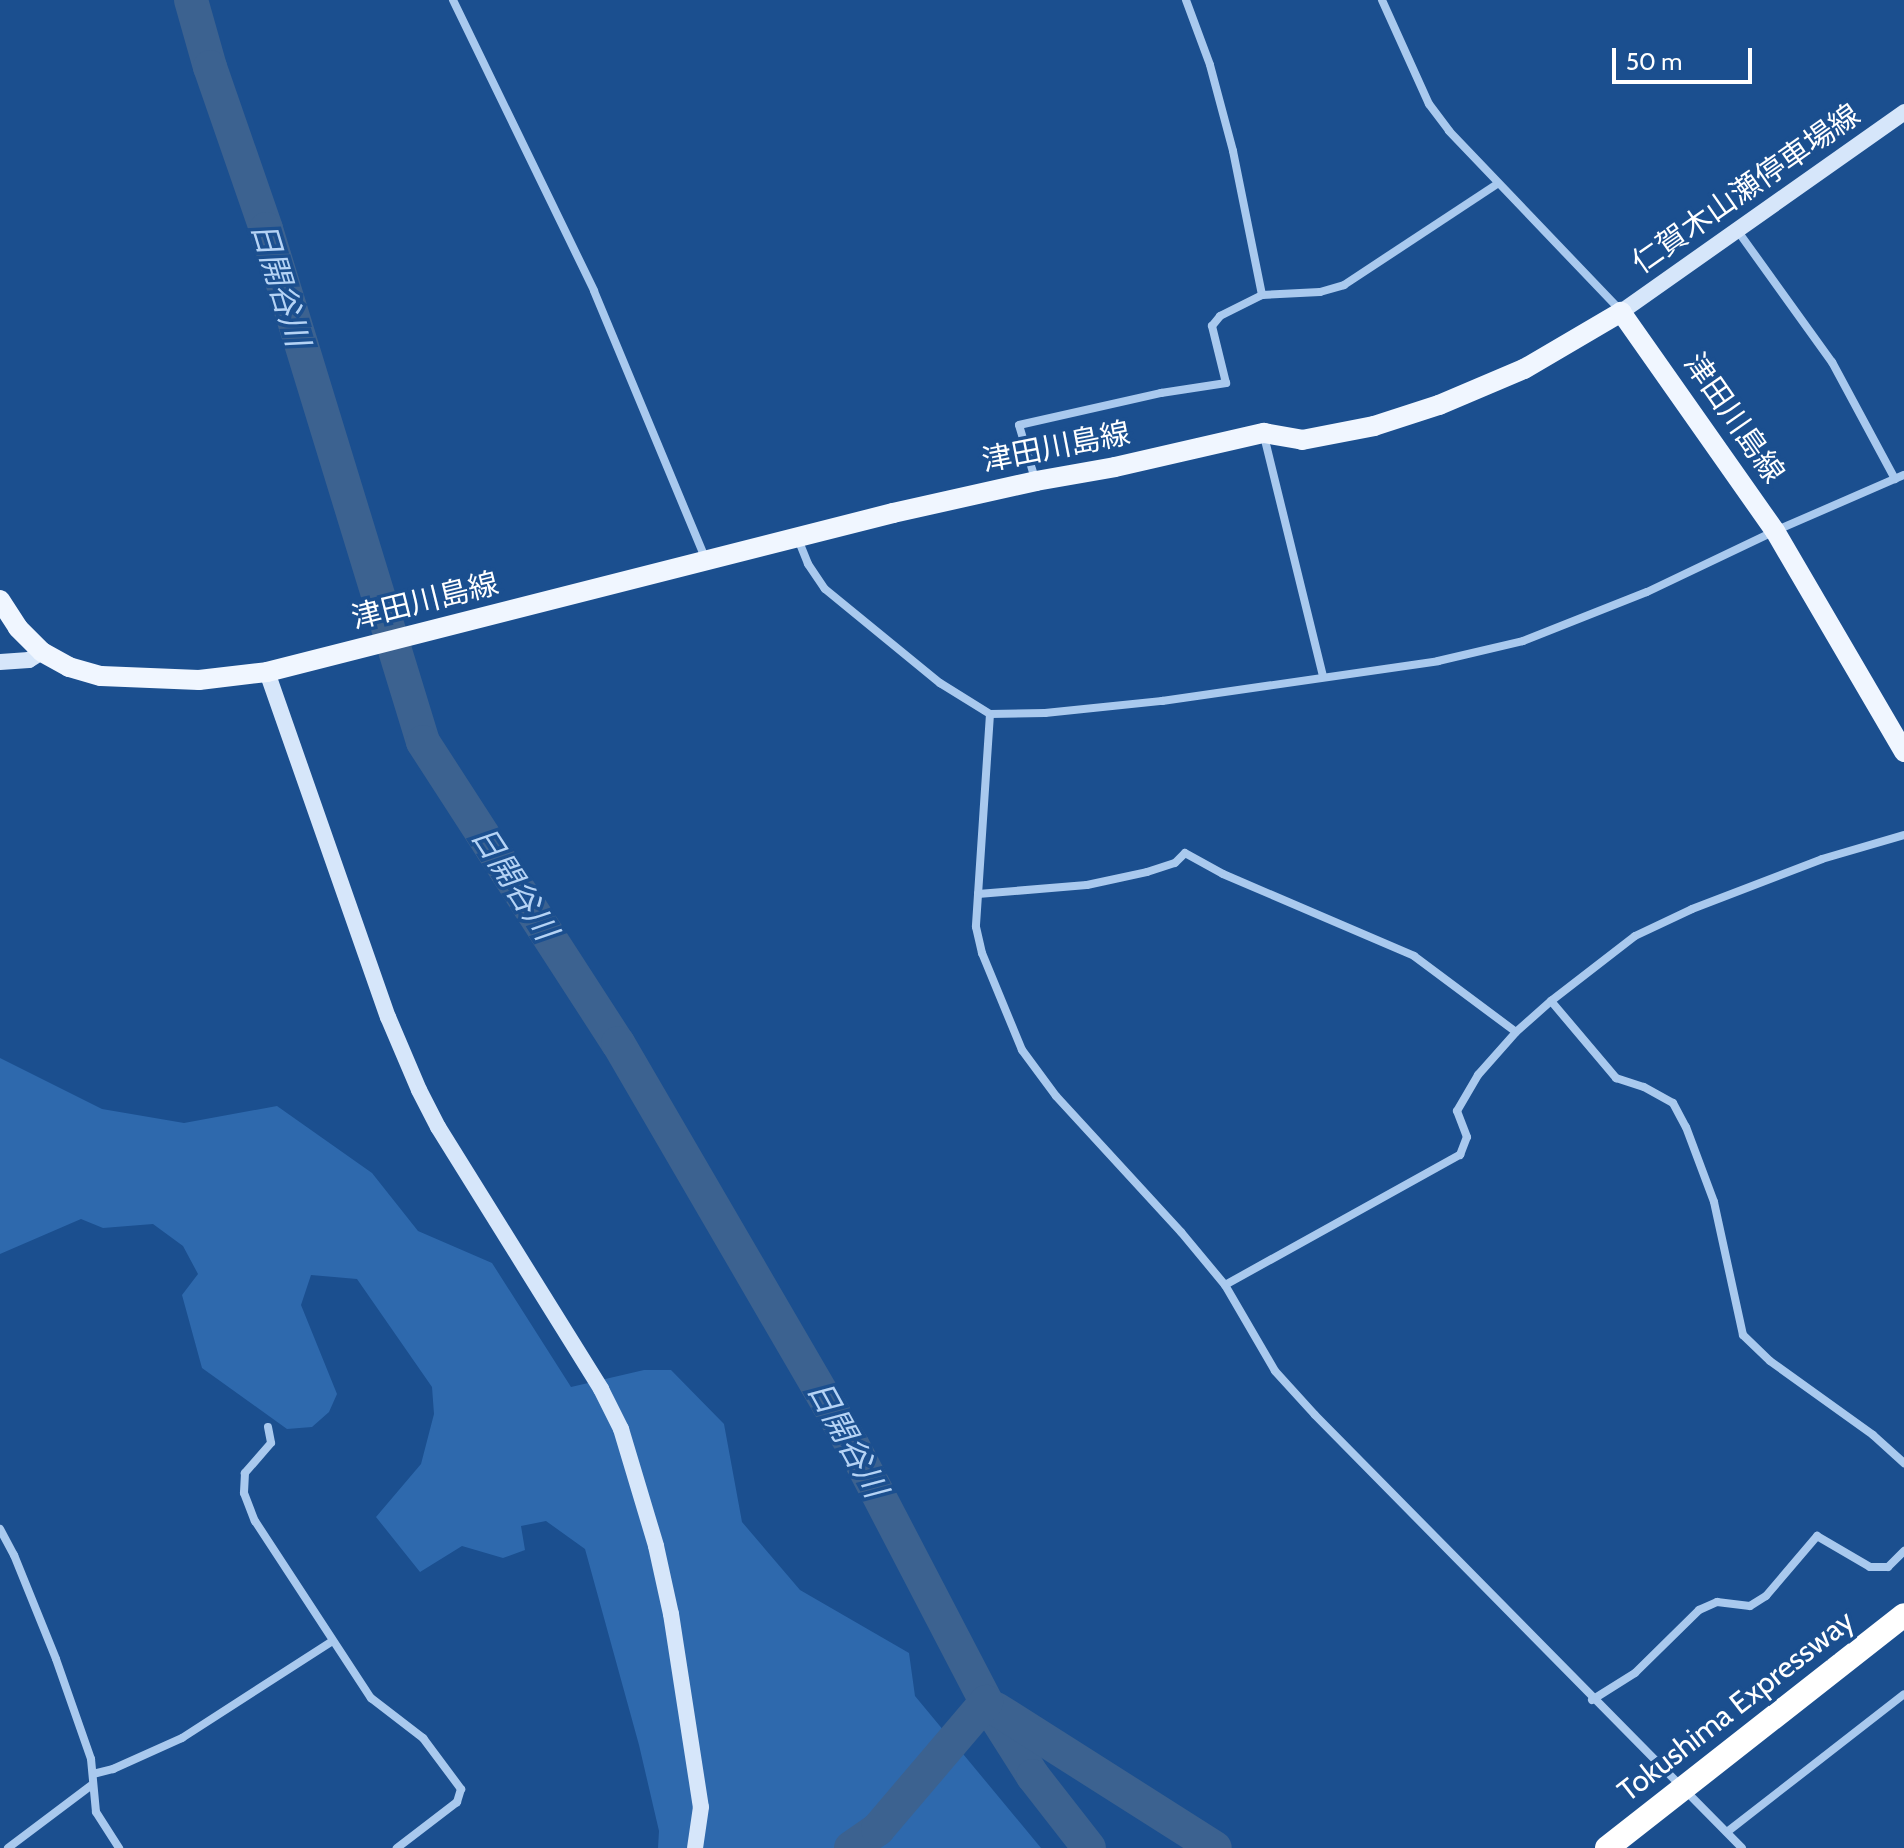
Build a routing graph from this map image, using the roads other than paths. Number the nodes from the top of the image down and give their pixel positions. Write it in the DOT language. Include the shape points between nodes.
graph roads {
  1 [pos="453,0"];
  2 [pos="1186,0"];
  3 [pos="1382,0"];
  4 [pos="1904,112"];
  5 [pos="1497,184"];
  6 [pos="1737,229"];
  7 [pos="1262,295"];
  8 [pos="1621,312"];
  9 [pos="1264,433"];
  10 [pos="1900,477"];
  11 [pos="1036,481"];
  12 [pos="1775,531"];
  13 [pos="798,538"];
  14 [pos="707,561"];
  15 [pos="0,600"];
  16 [pos="42,652"];
  17 [pos="0,662"];
  18 [pos="267,672"];
  19 [pos="1323,676"];
  20 [pos="990,714"];
  21 [pos="1904,752"];
  22 [pos="1904,835"];
  23 [pos="978,894"];
  24 [pos="1551,1001"];
  25 [pos="1516,1032"];
  26 [pos="1225,1285"];
  27 [pos="268,1427"];
  28 [pos="1904,1463"];
  29 [pos="0,1529"];
  30 [pos="1904,1551"];
  31 [pos="1904,1615"];
  32 [pos="331,1642"];
  33 [pos="1904,1694"];
  34 [pos="1592,1700"];
  35 [pos="93,1774"];
  36 [pos="93,1784"];
  37 [pos="1727,1832"];
  38 [pos="8,1848"];
  39 [pos="119,1848"];
  40 [pos="397,1848"];
  41 [pos="695,1848"];
  42 [pos="1607,1848"];
  43 [pos="1742,1848"];
  1 -- 14 [label="street" via="594,291"];
  2 -- 7 [label="street" via="1233,151"];
  3 -- 5 [label="street" via="1429,104"];
  4 -- 6 [label="street, 仁賀木山瀬停車場線"];
  5 -- 7 [label="street" via="1344,285 1320,292"];
  5 -- 8 [label="street"];
  6 -- 8 [label="street, 仁賀木山瀬停車場線"];
  6 -- 10 [label="street" via="1832,362"];
  7 -- 11 [label="street" via="1220,316 1212,326 1226,383 1019,425"];
  8 -- 9 [label="main road, 津田川島線" via="1524,369 1439,405 1374,426 1302,440"];
  8 -- 12 [label="main road, 津田川島線"];
  9 -- 11 [label="main road, 津田川島線"];
  9 -- 19 [label="street"];
  10 -- 12 [label="street"];
  11 -- 13 [label="main road, 津田川島線"];
  12 -- 19 [label="street" via="1647,592 1523,641 1438,661"];
  12 -- 21 [label="main road, 津田川島線"];
  13 -- 14 [label="main road, 津田川島線"];
  13 -- 20 [label="street" via="825,589 940,683"];
  14 -- 18 [label="main road, 津田川島線"];
  15 -- 16 [label="main road, 津田川島線"];
  16 -- 17 [label="street" via="29,660"];
  16 -- 18 [label="main road, 津田川島線" via="101,676 199,680"];
  18 -- 41 [label="street" via="388,1017 419,1090 621,1429 671,1614 701,1807"];
  19 -- 20 [label="street" via="1162,701"];
  20 -- 23 [label="street"];
  22 -- 24 [label="street" via="1822,859 1692,909 1635,936"];
  23 -- 25 [label="street" via="1087,885 1175,863 1185,853 1414,956"];
  23 -- 26 [label="street" via="976,927 982,953 1022,1050 1056,1096"];
  24 -- 25 [label="street"];
  24 -- 28 [label="street" via="1616,1078 1673,1103 1714,1202 1743,1335"];
  25 -- 26 [label="street" via="1478,1075 1457,1111 1467,1137 1460,1155"];
  26 -- 34 [label="street" via="1275,1371"];
  27 -- 32 [label="street" via="271,1443 245,1473 244,1493 255,1521"];
  29 -- 35 [label="street" via="56,1659"];
  30 -- 34 [label="street" via="1888,1567 1870,1567 1817,1536 1766,1596 1750,1606 1717,1602 1699,1610 1635,1673"];
  31 -- 42 [label="highway, Tokushima Expressway, bridge"];
  32 -- 35 [label="street" via="182,1738"];
  32 -- 40 [label="street" via="371,1698 423,1738 461,1789 457,1802"];
  33 -- 37 [label="street"];
  34 -- 37 [label="street"];
  35 -- 36 [label="street"];
  36 -- 38 [label="street"];
  36 -- 39 [label="street" via="96,1812"];
  37 -- 43 [label="street"];
}
